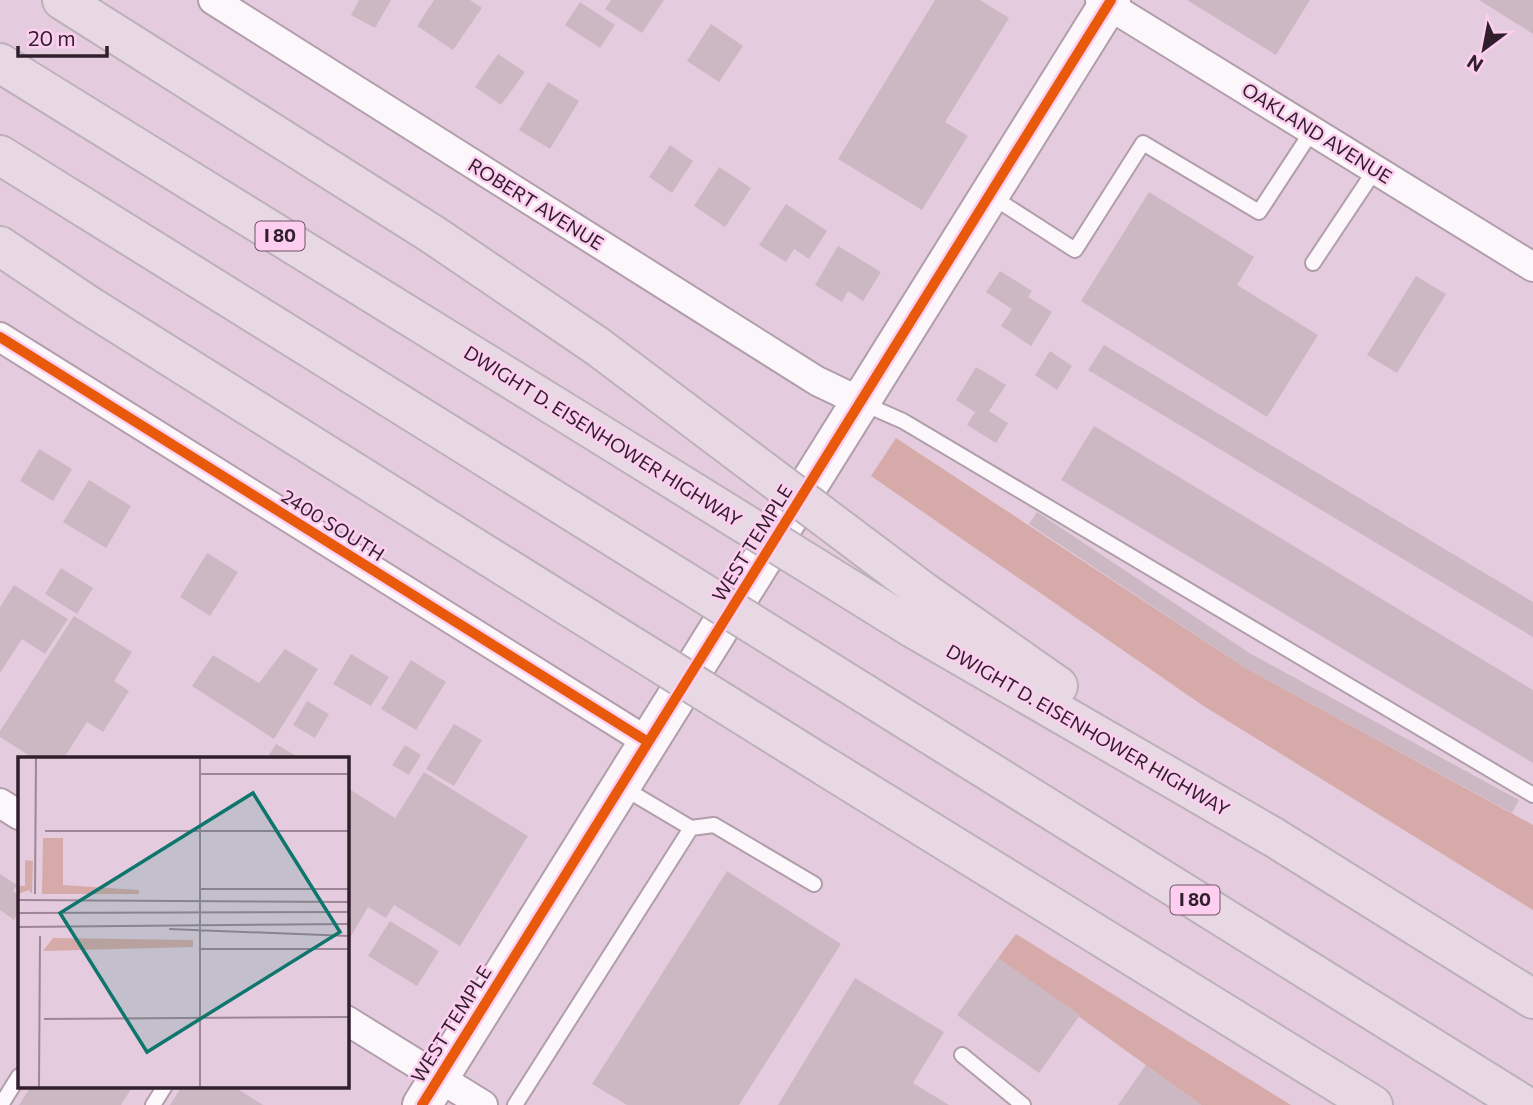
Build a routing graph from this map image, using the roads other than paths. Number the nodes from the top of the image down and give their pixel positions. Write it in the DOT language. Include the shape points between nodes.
graph roads {
  1 [pos="62,0"];
  2 [pos="213,0"];
  3 [pos="1106,2"];
  4 [pos="4,65"];
  5 [pos="1312,131"];
  6 [pos="0,155"];
  7 [pos="1375,170"];
  8 [pos="990,196"];
  9 [pos="0,246"];
  10 [pos="0,260"];
  11 [pos="1313,263"];
  12 [pos="1533,267"];
  13 [pos="88,305"];
  14 [pos="0,337"];
  15 [pos="861,402"];
  16 [pos="917,609"];
  17 [pos="648,742"];
  18 [pos="621,786"];
  19 [pos="1533,795"];
  20 [pos="0,803"];
  21 [pos="18,814"];
  22 [pos="691,828"];
  23 [pos="814,884"];
  24 [pos="1533,999"];
  25 [pos="348,1022"];
  26 [pos="962,1055"];
  27 [pos="18,1078"];
  28 [pos="164,1088"];
  29 [pos="430,1091"];
  30 [pos="1,1105"];
  31 [pos="153,1105"];
  32 [pos="483,1105"];
  33 [pos="515,1105"];
  34 [pos="1023,1105"];
  35 [pos="1373,1105"];
  36 [pos="1524,1105"];
  1 -- 16 [label="highway, bridge" via="432,234 597,346"];
  2 -- 15 [label="street, ROBERT AVENUE" via="817,382"];
  3 -- 5 [label="street, OAKLAND AVENUE"];
  3 -- 8 [label="street, WEST TEMPLE"];
  4 -- 16 [label="highway, DWIGHT D. EISENHOWER HIGHWAY / I 80, bridge" via="553,405"];
  5 -- 7 [label="street, OAKLAND AVENUE"];
  5 -- 8 [label="lane" via="1259,212 1143,143 1075,250"];
  6 -- 36 [label="highway, I 80, bridge"];
  7 -- 11 [label="lane"];
  7 -- 12 [label="street, OAKLAND AVENUE"];
  8 -- 15 [label="street, WEST TEMPLE"];
  9 -- 13 [label="highway"];
  10 -- 13 [label="highway"];
  13 -- 35 [label="highway, bridge"];
  14 -- 17 [label="street, 2400 SOUTH"];
  15 -- 17 [label="street, WEST TEMPLE"];
  15 -- 19 [label="lane" via="903,421"];
  16 -- 24 [label="highway, DWIGHT D. EISENHOWER HIGHWAY / I 80"];
  17 -- 18 [label="street, WEST TEMPLE"];
  18 -- 22 [label="lane"];
  18 -- 29 [label="street, WEST TEMPLE"];
  20 -- 21 [label="street"];
  22 -- 23 [label="lane" via="714,825"];
  22 -- 33 [label="lane"];
  25 -- 29 [label="street"];
  26 -- 34 [label="lane"];
  27 -- 30 [label="lane"];
  28 -- 31 [label="lane"];
  29 -- 32 [label="street"];
}
